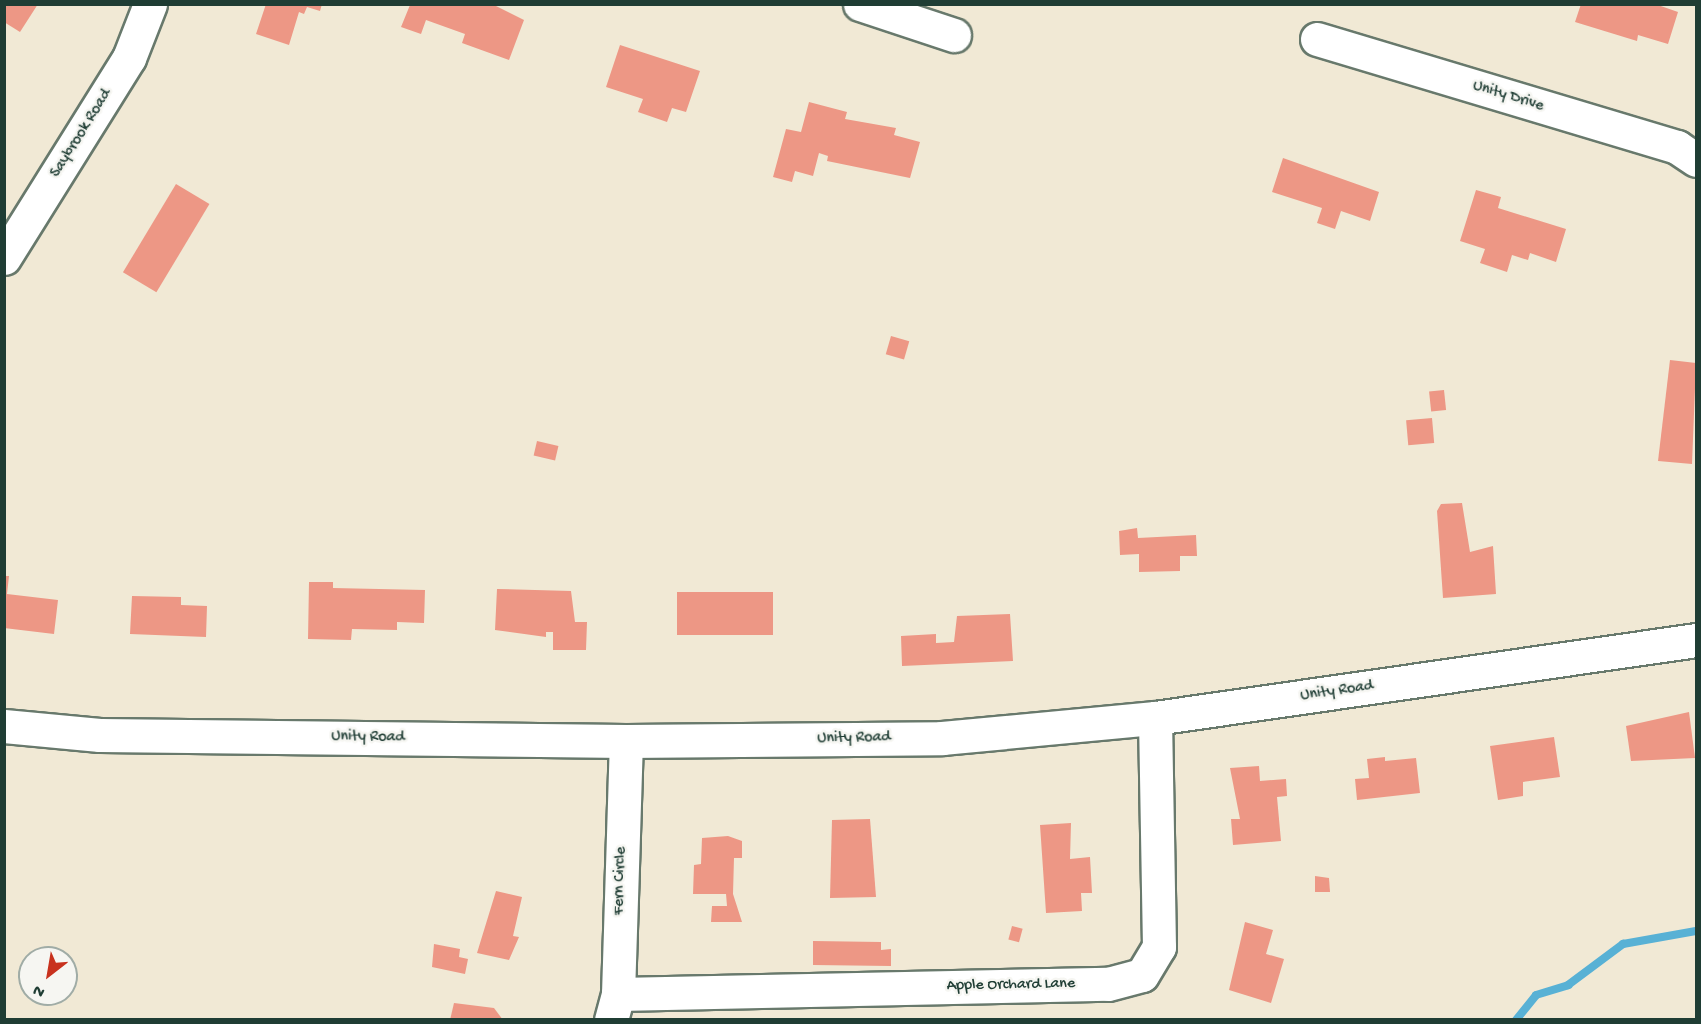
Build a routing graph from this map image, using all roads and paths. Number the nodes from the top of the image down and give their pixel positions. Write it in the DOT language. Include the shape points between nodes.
graph roads {
  1 [pos="150,4"];
  2 [pos="860,4"];
  3 [pos="954,34"];
  4 [pos="1317,39"];
  5 [pos="1696,160"];
  6 [pos="4,258"];
  7 [pos="1696,640"];
  8 [pos="1155,718"];
  9 [pos="4,726"];
  10 [pos="626,741"];
  11 [pos="615,1007"];
  1 -- 6 [label="street, Saybrook Road" via="129,58"];
  2 -- 3 [label="street"];
  4 -- 5 [label="street, Unity Drive" via="1677,147"];
  7 -- 8 [label="street, Unity Road"];
  8 -- 10 [label="street, Unity Road" via="942,738"];
  8 -- 11 [label="street, Apple Orchard Lane" via="1160,947 1142,975 1108,984"];
  9 -- 10 [label="street, Unity Road" via="100,735"];
  10 -- 11 [label="street, Fern Circle"];
}
